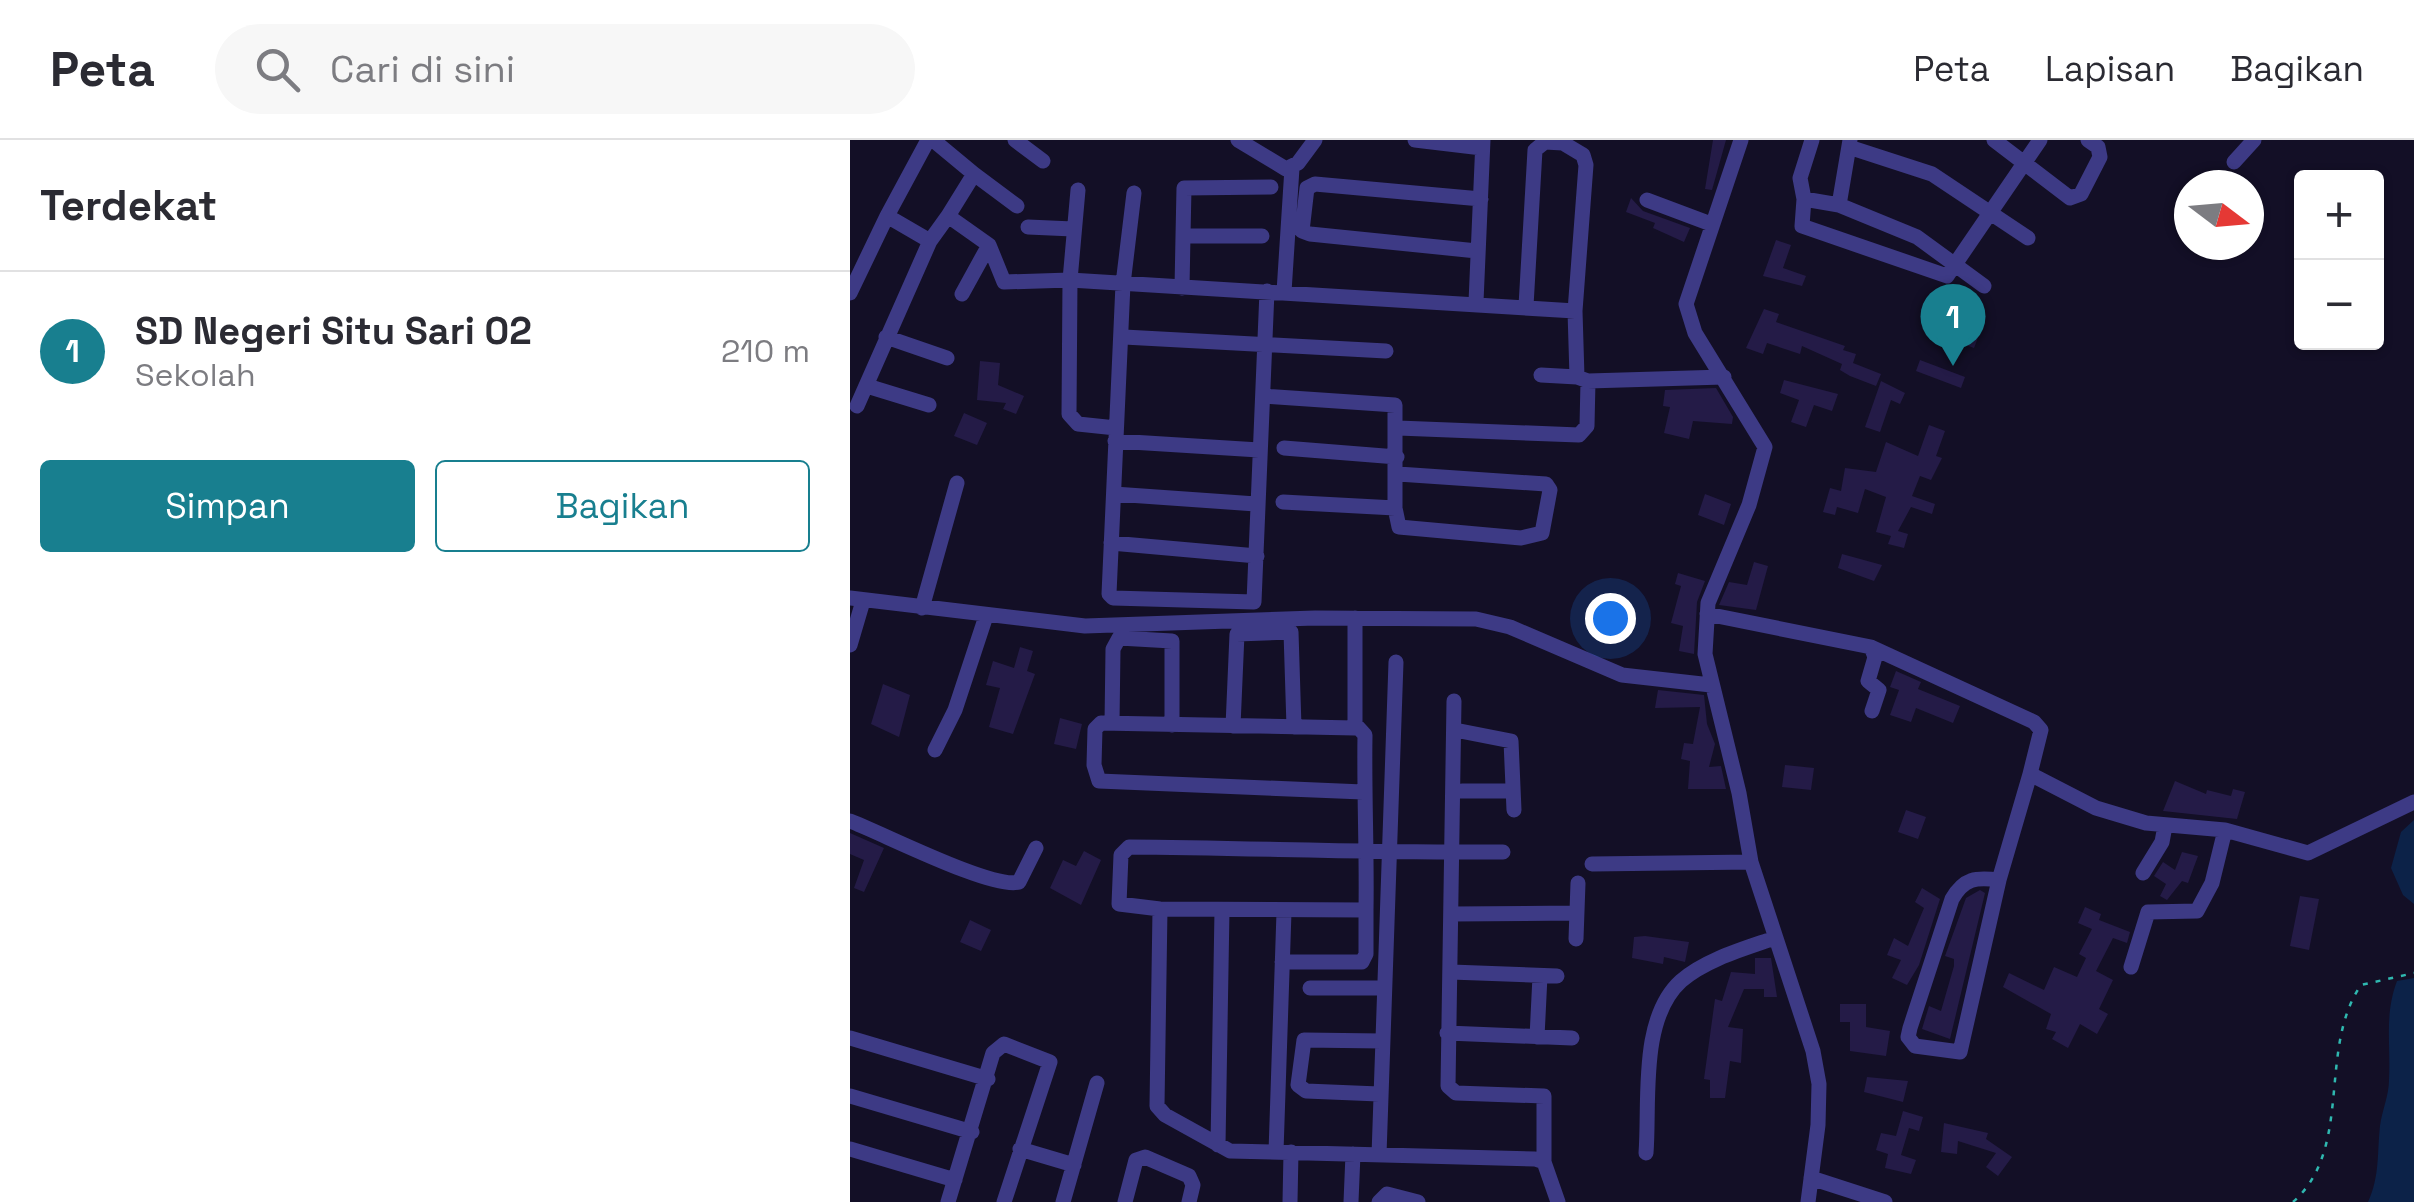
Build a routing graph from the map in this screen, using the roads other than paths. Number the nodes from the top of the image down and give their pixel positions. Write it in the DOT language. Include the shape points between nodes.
graph roads {
  1 [pos="930,140"];
  2 [pos="1015,140"];
  3 [pos="1315,140"];
  4 [pos="1414,140"];
  5 [pos="1741,140"];
  6 [pos="1812,140"];
  7 [pos="1994,140"];
  8 [pos="2040,140"];
  9 [pos="2088,140"];
  10 [pos="2254,140"];
  11 [pos="1240,141"];
  12 [pos="1849,143"];
  13 [pos="1482,144"];
  14 [pos="1043,161"];
  15 [pos="2024,162"];
  16 [pos="2234,162"];
  17 [pos="1292,168"];
  18 [pos="974,174"];
  19 [pos="1272,187"];
  20 [pos="1078,190"];
  21 [pos="1134,193"];
  22 [pos="1481,199"];
  23 [pos="1804,199"];
  24 [pos="1647,200"];
  25 [pos="1839,205"];
  26 [pos="1017,206"];
  27 [pos="1992,215"];
  28 [pos="887,216"];
  29 [pos="948,216"];
  30 [pos="1711,224"];
  31 [pos="1028,227"];
  32 [pos="1073,229"];
  33 [pos="1184,236"];
  34 [pos="1262,236"];
  35 [pos="2028,238"];
  36 [pos="930,240"];
  37 [pos="988,245"];
  38 [pos="1477,251"];
  39 [pos="1956,268"];
  40 [pos="1070,280"];
  41 [pos="1123,284"];
  42 [pos="1984,286"];
  43 [pos="1182,288"];
  44 [pos="1266,291"];
  45 [pos="1284,292"];
  46 [pos="850,293"];
  47 [pos="962,294"];
  48 [pos="1476,302"];
  49 [pos="1526,306"];
  50 [pos="1575,311"];
  51 [pos="886,337"];
  52 [pos="1124,337"];
  53 [pos="1266,343"];
  54 [pos="1386,351"];
  55 [pos="947,358"];
  56 [pos="1542,375"];
  57 [pos="1724,377"];
  58 [pos="1582,379"];
  59 [pos="867,386"];
  60 [pos="1264,396"];
  61 [pos="929,405"];
  62 [pos="857,406"];
  63 [pos="1398,428"];
  64 [pos="1116,434"];
  65 [pos="1284,448"];
  66 [pos="1259,450"];
  67 [pos="1397,457"];
  68 [pos="1398,474"];
  69 [pos="957,483"];
  70 [pos="1114,494"];
  71 [pos="1283,502"];
  72 [pos="1256,504"];
  73 [pos="1395,508"];
  74 [pos="1110,543"];
  75 [pos="1257,556"];
  76 [pos="856,599"];
  77 [pos="922,608"];
  78 [pos="1707,614"];
  79 [pos="986,616"];
  80 [pos="1355,618"];
  81 [pos="850,645"];
  82 [pos="1871,647"];
  83 [pos="1396,662"];
  84 [pos="1711,685"];
  85 [pos="1454,701"];
  86 [pos="1872,711"];
  87 [pos="1112,723"];
  88 [pos="1172,725"];
  89 [pos="1233,726"];
  90 [pos="1294,727"];
  91 [pos="1355,728"];
  92 [pos="1454,730"];
  93 [pos="935,750"];
  94 [pos="2030,774"];
  95 [pos="1462,791"];
  96 [pos="1512,791"];
  97 [pos="1363,792"];
  98 [pos="2414,802"];
  99 [pos="1514,810"];
  100 [pos="850,821"];
  101 [pos="2165,826"];
  102 [pos="2224,830"];
  103 [pos="1036,848"];
  104 [pos="1366,850"];
  105 [pos="1389,851"];
  106 [pos="1452,852"];
  107 [pos="1502,852"];
  108 [pos="1750,862"];
  109 [pos="1592,864"];
  110 [pos="2143,873"];
  111 [pos="1999,880"];
  112 [pos="1578,883"];
  113 [pos="1160,909"];
  114 [pos="1222,910"];
  115 [pos="1366,910"];
  116 [pos="1284,912"];
  117 [pos="1577,913"];
  118 [pos="1452,914"];
  119 [pos="1576,939"];
  120 [pos="1772,939"];
  121 [pos="1282,962"];
  122 [pos="2132,967"];
  123 [pos="1451,972"];
  124 [pos="1540,976"];
  125 [pos="1558,976"];
  126 [pos="1310,988"];
  127 [pos="1383,988"];
  128 [pos="1447,1034"];
  129 [pos="1537,1037"];
  130 [pos="1572,1038"];
  131 [pos="1382,1041"];
  132 [pos="852,1044"];
  133 [pos="988,1079"];
  134 [pos="1097,1083"];
  135 [pos="1379,1094"];
  136 [pos="850,1096"];
  137 [pos="972,1132"];
  138 [pos="1218,1145"];
  139 [pos="1020,1148"];
  140 [pos="850,1149"];
  141 [pos="1283,1152"];
  142 [pos="1646,1153"];
  143 [pos="1353,1154"];
  144 [pos="1379,1155"];
  145 [pos="1544,1162"];
  146 [pos="1074,1165"];
  147 [pos="1811,1178"];
  148 [pos="955,1180"];
  149 [pos="948,1202"];
  150 [pos="1004,1202"];
  151 [pos="1062,1202"];
  152 [pos="1125,1202"];
  153 [pos="1188,1202"];
  154 [pos="1290,1202"];
  155 [pos="1351,1202"];
  156 [pos="1379,1202"];
  157 [pos="1418,1202"];
  158 [pos="1558,1202"];
  159 [pos="1808,1202"];
  160 [pos="1885,1202"];
  1 -- 18 [label="street"];
  1 -- 28 [label="street"];
  2 -- 14 [label="street"];
  3 -- 17 [label="street"];
  4 -- 13 [label="street"];
  5 -- 30 [label="street"];
  6 -- 23 [label="street" via="1800,178"];
  7 -- 15 [label="street"];
  8 -- 15 [label="street"];
  9 -- 15 [label="street" via="2100,157 2078,196 2065,197"];
  10 -- 16 [label="street"];
  11 -- 17 [label="street"];
  12 -- 25 [label="street"];
  12 -- 27 [label="street" via="1932,174"];
  13 -- 22 [label="street"];
  15 -- 27 [label="street"];
  17 -- 45 [label="street"];
  18 -- 26 [label="street"];
  18 -- 29 [label="street"];
  19 -- 33 [label="street" via="1184,188"];
  20 -- 32 [label="street"];
  21 -- 41 [label="street"];
  22 -- 38 [label="street"];
  22 -- 38 [label="street" via="1315,184 1307,188 1301,214 1302,230 1310,234"];
  23 -- 25 [label="street"];
  23 -- 39 [label="street" via="1806,229 1941,275"];
  24 -- 30 [label="street"];
  25 -- 39 [label="street" via="1917,237"];
  27 -- 35 [label="street"];
  27 -- 39 [label="street"];
  28 -- 36 [label="street"];
  28 -- 46 [label="street"];
  29 -- 36 [label="street"];
  29 -- 37 [label="street"];
  30 -- 57 [label="street" via="1686,304"];
  31 -- 32 [label="street"];
  32 -- 40 [label="street"];
  33 -- 34 [label="street"];
  33 -- 43 [label="street"];
  36 -- 51 [label="street"];
  37 -- 40 [label="street" via="1004,282"];
  37 -- 47 [label="street"];
  38 -- 48 [label="street"];
  39 -- 42 [label="street"];
  40 -- 41 [label="street"];
  40 -- 64 [label="street" via="1069,414 1078,424"];
  41 -- 43 [label="street"];
  41 -- 52 [label="street"];
  43 -- 44 [label="street"];
  44 -- 45 [label="street"];
  44 -- 53 [label="street"];
  45 -- 48 [label="street"];
  48 -- 49 [label="street"];
  49 -- 50 [label="street"];
  49 -- 50 [label="street" via="1536,150 1545,142 1583,154 1586,165"];
  50 -- 58 [label="street"];
  51 -- 55 [label="street"];
  51 -- 59 [label="street"];
  52 -- 53 [label="street"];
  52 -- 64 [label="street"];
  53 -- 54 [label="street"];
  53 -- 60 [label="street"];
  56 -- 58 [label="street"];
  57 -- 58 [label="street"];
  57 -- 78 [label="street" via="1764,447"];
  58 -- 63 [label="street" via="1587,426 1579,435"];
  59 -- 61 [label="street"];
  59 -- 62 [label="street"];
  60 -- 63 [label="street" via="1392,404"];
  60 -- 66 [label="street"];
  63 -- 67 [label="street"];
  64 -- 66 [label="street"];
  64 -- 70 [label="street"];
  65 -- 67 [label="street"];
  66 -- 72 [label="street"];
  67 -- 68 [label="street"];
  68 -- 73 [label="street"];
  68 -- 73 [label="street" via="1546,484 1550,490 1542,533 1534,538 1399,527"];
  69 -- 77 [label="street"];
  70 -- 72 [label="street"];
  70 -- 74 [label="street"];
  71 -- 73 [label="street"];
  72 -- 75 [label="street"];
  74 -- 75 [label="street"];
  74 -- 75 [label="street" via="1109,594 1120,600 1251,604"];
  76 -- 77 [label="street"];
  76 -- 81 [label="street"];
  77 -- 79 [label="street"];
  78 -- 82 [label="street"];
  78 -- 84 [label="street"];
  79 -- 80 [label="street" via="1084,626"];
  79 -- 93 [label="street"];
  80 -- 84 [label="street" via="1476,618 1622,675"];
  80 -- 91 [label="street"];
  82 -- 86 [label="street" via="1876,658 1868,680 1879,690"];
  82 -- 94 [label="street" via="2038,725"];
  83 -- 105 [label="street"];
  84 -- 108 [label="street"];
  85 -- 92 [label="street"];
  87 -- 88 [label="street"];
  87 -- 88 [label="street" via="1114,642 1150,640 1174,647"];
  87 -- 97 [label="street" via="1095,729 1100,781"];
  88 -- 89 [label="street"];
  89 -- 90 [label="street"];
  89 -- 90 [label="street" via="1236,634 1292,632"];
  90 -- 91 [label="street"];
  91 -- 97 [label="street" via="1366,735"];
  92 -- 96 [label="street" via="1511,741"];
  92 -- 106 [label="street"];
  94 -- 101 [label="street" via="2096,808"];
  94 -- 111 [label="street"];
  95 -- 96 [label="street"];
  96 -- 99 [label="street"];
  97 -- 104 [label="street"];
  98 -- 102 [label="street" via="2308,853"];
  100 -- 103 [label="street" via="1012,884 1020,882"];
  101 -- 102 [label="street"];
  101 -- 110 [label="street"];
  102 -- 122 [label="street" via="2203,903 2188,913 2148,912"];
  104 -- 105 [label="street"];
  104 -- 113 [label="street" via="1124,849 1119,904"];
  104 -- 115 [label="street"];
  105 -- 106 [label="street"];
  105 -- 127 [label="street"];
  106 -- 107 [label="street"];
  106 -- 118 [label="street"];
  108 -- 109 [label="street"];
  108 -- 120 [label="street"];
  111 -- 111 [label="street" via="1960,1052 1915,1046 1910,1028 1952,899 1964,882"];
  112 -- 117 [label="street"];
  113 -- 114 [label="street"];
  113 -- 138 [label="street" via="1157,1106"];
  114 -- 116 [label="street"];
  114 -- 138 [label="street"];
  115 -- 116 [label="street"];
  115 -- 121 [label="street" via="1362,962"];
  116 -- 121 [label="street"];
  117 -- 118 [label="street"];
  117 -- 119 [label="street"];
  118 -- 123 [label="street"];
  120 -- 142 [label="street" via="1715,962 1670,994 1654,1032"];
  120 -- 147 [label="street" via="1816,1068"];
  121 -- 141 [label="street"];
  123 -- 124 [label="street"];
  123 -- 128 [label="street"];
  124 -- 125 [label="street"];
  124 -- 129 [label="street"];
  126 -- 127 [label="street"];
  127 -- 131 [label="street"];
  128 -- 129 [label="street"];
  128 -- 145 [label="street" via="1451,1091 1544,1096"];
  129 -- 130 [label="street"];
  131 -- 135 [label="street"];
  131 -- 135 [label="street" via="1304,1040 1298,1084 1306,1091"];
  132 -- 133 [label="street"];
  133 -- 137 [label="street"];
  133 -- 139 [label="street" via="993,1053 1004,1044 1050,1062"];
  134 -- 146 [label="street"];
  135 -- 144 [label="street"];
  136 -- 137 [label="street"];
  137 -- 148 [label="street"];
  138 -- 141 [label="street"];
  139 -- 146 [label="street"];
  139 -- 150 [label="street"];
  140 -- 148 [label="street"];
  141 -- 143 [label="street"];
  141 -- 154 [label="street"];
  143 -- 144 [label="street"];
  143 -- 155 [label="street"];
  144 -- 145 [label="street"];
  145 -- 158 [label="street"];
  146 -- 151 [label="street"];
  147 -- 159 [label="street"];
  147 -- 160 [label="street"];
  148 -- 149 [label="street"];
  152 -- 153 [label="street" via="1141,1157 1189,1176"];
  156 -- 157 [label="street" via="1388,1194"];
}
